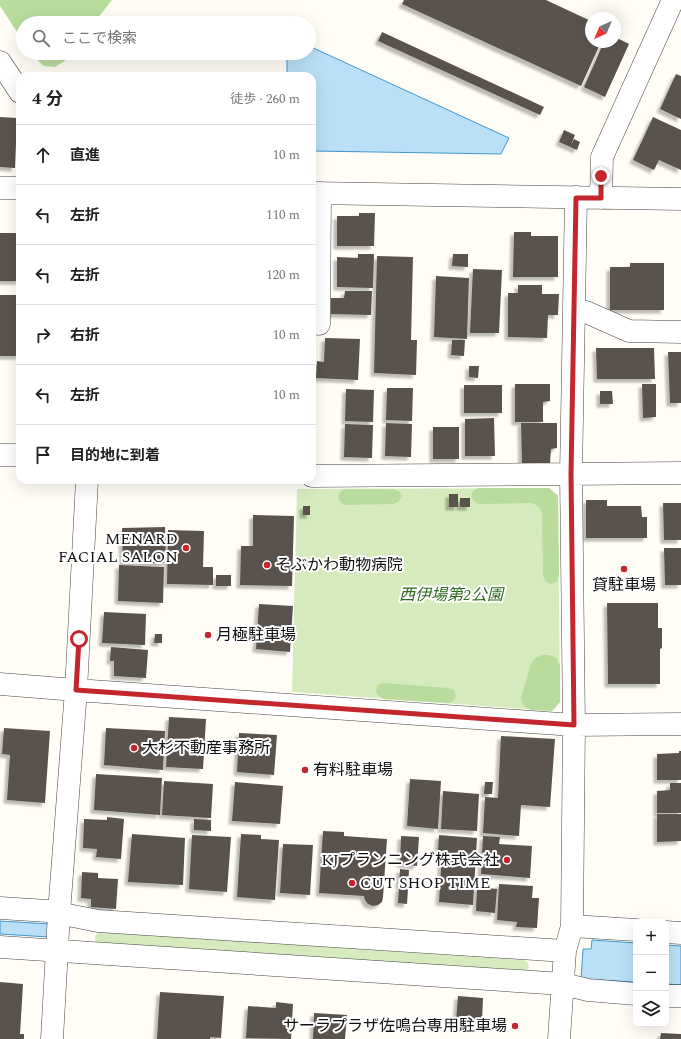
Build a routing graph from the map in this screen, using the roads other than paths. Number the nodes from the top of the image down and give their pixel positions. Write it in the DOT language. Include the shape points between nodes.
graph roads {
  1 [pos="673,0"];
  2 [pos="0,62"];
  3 [pos="16,86"];
  4 [pos="0,188"];
  5 [pos="16,188"];
  6 [pos="316,193"];
  7 [pos="576,198"];
  8 [pos="601,198"];
  9 [pos="681,199"];
  10 [pos="574,312"];
  11 [pos="318,324"];
  12 [pos="681,332"];
  13 [pos="0,455"];
  14 [pos="16,455"];
  15 [pos="681,473"];
  16 [pos="571,474"];
  17 [pos="316,476"];
  18 [pos="87,484"];
  19 [pos="0,684"];
  20 [pos="76,690"];
  21 [pos="681,724"];
  22 [pos="574,725"];
  23 [pos="0,908"];
  24 [pos="59,913"];
  25 [pos="572,926"];
  26 [pos="633,930"];
  27 [pos="669,932"];
  28 [pos="681,933"];
  29 [pos="0,947"];
  30 [pos="57,951"];
  31 [pos="565,951"];
  32 [pos="563,984"];
  33 [pos="633,994"];
  34 [pos="669,996"];
  35 [pos="681,996"];
  36 [pos="52,1039"];
  37 [pos="559,1039"];
  1 -- 8 [label="street" via="602,157"];
  2 -- 3 [label="street"];
  4 -- 5 [label="street"];
  6 -- 7 [label="street"];
  6 -- 11 [label="street"];
  7 -- 8 [label="street"];
  7 -- 10 [label="street"];
  8 -- 9 [label="street"];
  10 -- 12 [label="street" via="586,312 629,331"];
  10 -- 16 [label="street"];
  13 -- 14 [label="street"];
  15 -- 16 [label="street"];
  16 -- 17 [label="street"];
  16 -- 22 [label="street"];
  18 -- 20 [label="street"];
  19 -- 20 [label="street"];
  20 -- 22 [label="street"];
  20 -- 24 [label="street"];
  21 -- 22 [label="street"];
  22 -- 25 [label="street"];
  23 -- 24 [label="street"];
  24 -- 30 [label="street"];
  24 -- 31 [label="street" via="98,921"];
  25 -- 26 [label="street"];
  25 -- 31 [label="street"];
  27 -- 28 [label="street"];
  29 -- 30 [label="street"];
  30 -- 32 [label="street"];
  30 -- 36 [label="street"];
  31 -- 32 [label="street"];
  32 -- 33 [label="street" via="588,990"];
  32 -- 37 [label="street"];
  34 -- 35 [label="street"];
}
